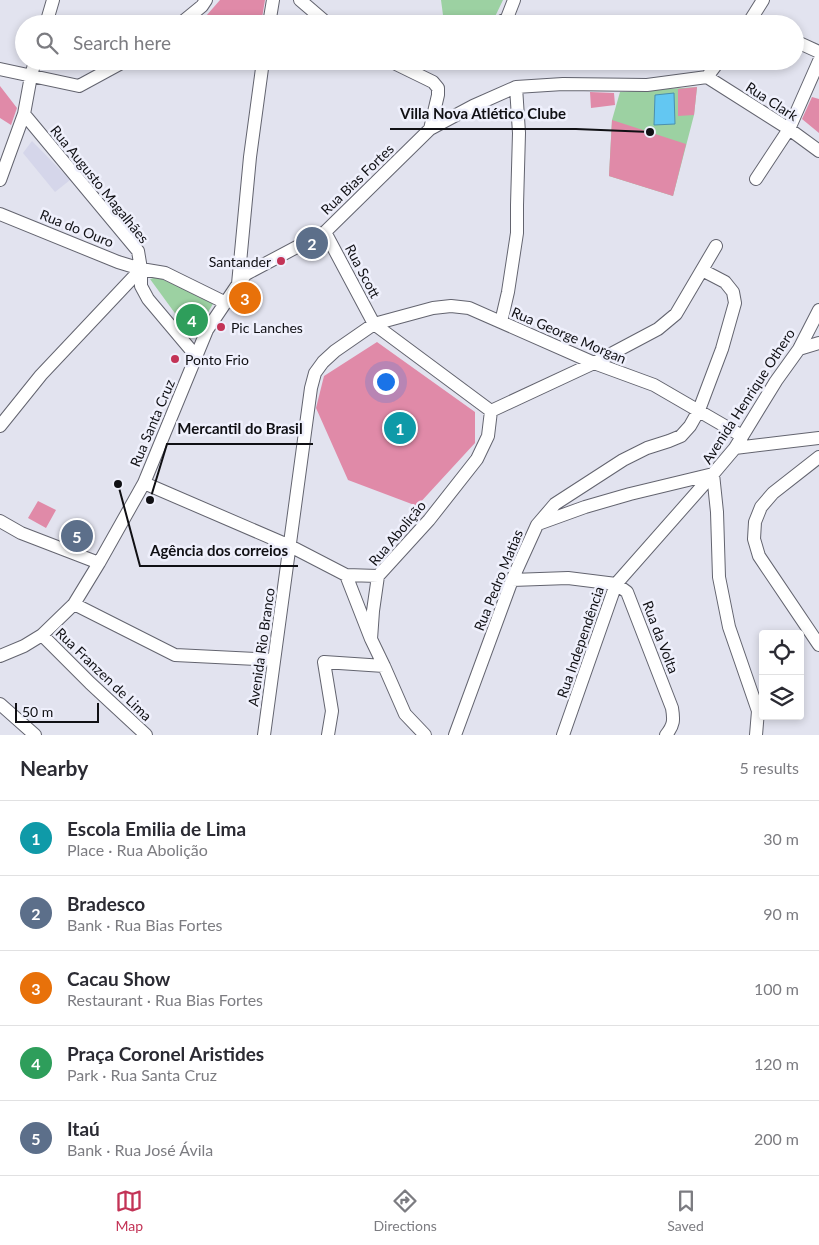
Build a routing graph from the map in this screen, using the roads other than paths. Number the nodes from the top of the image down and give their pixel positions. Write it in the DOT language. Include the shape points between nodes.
graph roads {
  1 [pos="53,0"];
  2 [pos="206,0"];
  3 [pos="272,0"];
  4 [pos="300,0"];
  5 [pos="514,0"];
  6 [pos="763,0"];
  7 [pos="771,0"];
  8 [pos="49,15"];
  9 [pos="191,15"];
  10 [pos="270,15"];
  11 [pos="318,15"];
  12 [pos="508,15"];
  13 [pos="758,15"];
  14 [pos="760,15"];
  15 [pos="804,44"];
  16 [pos="819,52"];
  17 [pos="819,61"];
  18 [pos="0,69"];
  19 [pos="32,70"];
  20 [pos="109,70"];
  21 [pos="262,70"];
  22 [pos="408,70"];
  23 [pos="712,70"];
  24 [pos="30,76"];
  25 [pos="707,77"];
  26 [pos="516,87"];
  27 [pos="24,114"];
  28 [pos="430,129"];
  29 [pos="789,129"];
  30 [pos="819,151"];
  31 [pos="756,179"];
  32 [pos="0,180"];
  33 [pos="0,214"];
  34 [pos="325,232"];
  35 [pos="716,246"];
  36 [pos="141,269"];
  37 [pos="702,270"];
  38 [pos="238,284"];
  39 [pos="226,303"];
  40 [pos="819,310"];
  41 [pos="501,322"];
  42 [pos="374,324"];
  43 [pos="819,343"];
  44 [pos="799,349"];
  45 [pos="196,356"];
  46 [pos="594,363"];
  47 [pos="699,410"];
  48 [pos="491,411"];
  49 [pos="0,427"];
  50 [pos="742,436"];
  51 [pos="819,438"];
  52 [pos="735,448"];
  53 [pos="819,458"];
  54 [pos="713,474"];
  55 [pos="144,483"];
  56 [pos="0,521"];
  57 [pos="537,525"];
  58 [pos="290,546"];
  59 [pos="99,562"];
  60 [pos="346,576"];
  61 [pos="378,576"];
  62 [pos="512,580"];
  63 [pos="616,584"];
  64 [pos="74,604"];
  65 [pos="42,635"];
  66 [pos="371,639"];
  67 [pos="819,645"];
  68 [pos="0,656"];
  69 [pos="274,660"];
  70 [pos="384,666"];
  71 [pos="0,704"];
  72 [pos="416,725"];
  73 [pos="35,735"];
  74 [pos="146,735"];
  75 [pos="264,735"];
  76 [pos="328,735"];
  77 [pos="407,735"];
  78 [pos="425,735"];
  79 [pos="455,735"];
  80 [pos="563,735"];
  81 [pos="666,735"];
  82 [pos="756,735"];
  1 -- 8 [label="street"];
  2 -- 9 [label="street"];
  3 -- 10 [label="street"];
  4 -- 11 [label="street"];
  5 -- 12 [label="street"];
  6 -- 13 [label="street"];
  7 -- 14 [label="street"];
  15 -- 16 [label="street"];
  17 -- 29 [label="street"];
  18 -- 24 [label="street"];
  19 -- 24 [label="street"];
  20 -- 24 [label="street" via="80,86"];
  21 -- 38 [label="street"];
  22 -- 28 [label="street" via="433,82 438,88"];
  23 -- 25 [label="street"];
  24 -- 27 [label="street"];
  25 -- 26 [label="street, Rua Bias Fortes" via="647,85"];
  25 -- 29 [label="street, Rua Clark"];
  26 -- 28 [label="street, Rua Bias Fortes"];
  26 -- 41 [label="street" via="519,133 517,233"];
  27 -- 32 [label="street"];
  27 -- 36 [label="street, Rua Augusto Magalhães" via="138,251"];
  28 -- 34 [label="street, Rua Bias Fortes"];
  29 -- 30 [label="street, Rua Clark"];
  29 -- 31 [label="street"];
  33 -- 36 [label="street, Rua do Ouro"];
  34 -- 38 [label="street, Rua Bias Fortes" via="246,274"];
  34 -- 42 [label="street, Rua Scott"];
  35 -- 37 [label="street"];
  36 -- 39 [label="street, Rua do Ouro" via="164,273"];
  36 -- 45 [label="street, Rua Augusto Magalhães" via="141,286 148,300"];
  36 -- 49 [label="street" via="41,375"];
  37 -- 46 [label="street" via="676,314 658,329"];
  37 -- 47 [label="street" via="725,282 733,292 735,303 722,350"];
  38 -- 39 [label="street, Rua Bias Fortes"];
  39 -- 45 [label="street, Rua Santa Cruz" via="207,330"];
  40 -- 44 [label="street, Avenida Henrique Othero"];
  41 -- 42 [label="street, Rua George Morgan" via="469,308 451,306"];
  41 -- 46 [label="street, Rua George Morgan"];
  42 -- 48 [label="street"];
  42 -- 58 [label="street, Avenida Rio Branco" via="335,351 315,373"];
  43 -- 44 [label="street"];
  44 -- 50 [label="street, Avenida Henrique Othero"];
  45 -- 55 [label="street, Rua Santa Cruz"];
  46 -- 47 [label="street, Rua George Morgan" via="654,385"];
  46 -- 48 [label="street"];
  47 -- 50 [label="street, Rua George Morgan"];
  47 -- 57 [label="street" via="681,436 623,460 555,504"];
  48 -- 61 [label="street, Rua Abolição" via="488,436 477,459 429,520"];
  50 -- 52 [label="street, Avenida Henrique Othero"];
  51 -- 52 [label="street"];
  52 -- 54 [label="street, Avenida Henrique Othero"];
  53 -- 67 [label="street" via="773,493 761,507 755,522 754,538 758,556"];
  54 -- 57 [label="street, Rua Pedro Matias" via="585,507"];
  54 -- 63 [label="street, Rua Independência"];
  54 -- 82 [label="street, Avenida Henrique Othero" via="719,577 729,627 758,711"];
  55 -- 58 [label="street"];
  55 -- 59 [label="street, Rua Santa Cruz"];
  56 -- 59 [label="street" via="21,533"];
  57 -- 62 [label="street, Rua Pedro Matias"];
  58 -- 60 [label="street"];
  58 -- 69 [label="street, Avenida Rio Branco"];
  59 -- 64 [label="street, Rua Santa Cruz"];
  60 -- 61 [label="street"];
  60 -- 66 [label="street"];
  61 -- 66 [label="street, Rua Abolição"];
  62 -- 63 [label="street" via="568,578"];
  62 -- 79 [label="street, Rua Pedro Matias"];
  63 -- 80 [label="street, Rua Independência"];
  63 -- 81 [label="street, Rua da Volta" via="627,592 672,708 674,720"];
  64 -- 65 [label="street, Rua Santa Cruz"];
  64 -- 69 [label="street" via="175,655"];
  65 -- 68 [label="street, Rua Santa Cruz"];
  65 -- 74 [label="street, Rua Franzen de Lima"];
  66 -- 70 [label="street, Rua Abolição"];
  69 -- 75 [label="street, Avenida Rio Branco"];
  70 -- 72 [label="street, Rua Abolição" via="406,714"];
  70 -- 76 [label="street" via="324,662 332,711"];
  71 -- 73 [label="street"];
  72 -- 77 [label="street"];
  72 -- 78 [label="street, Rua Abolição"];
}
